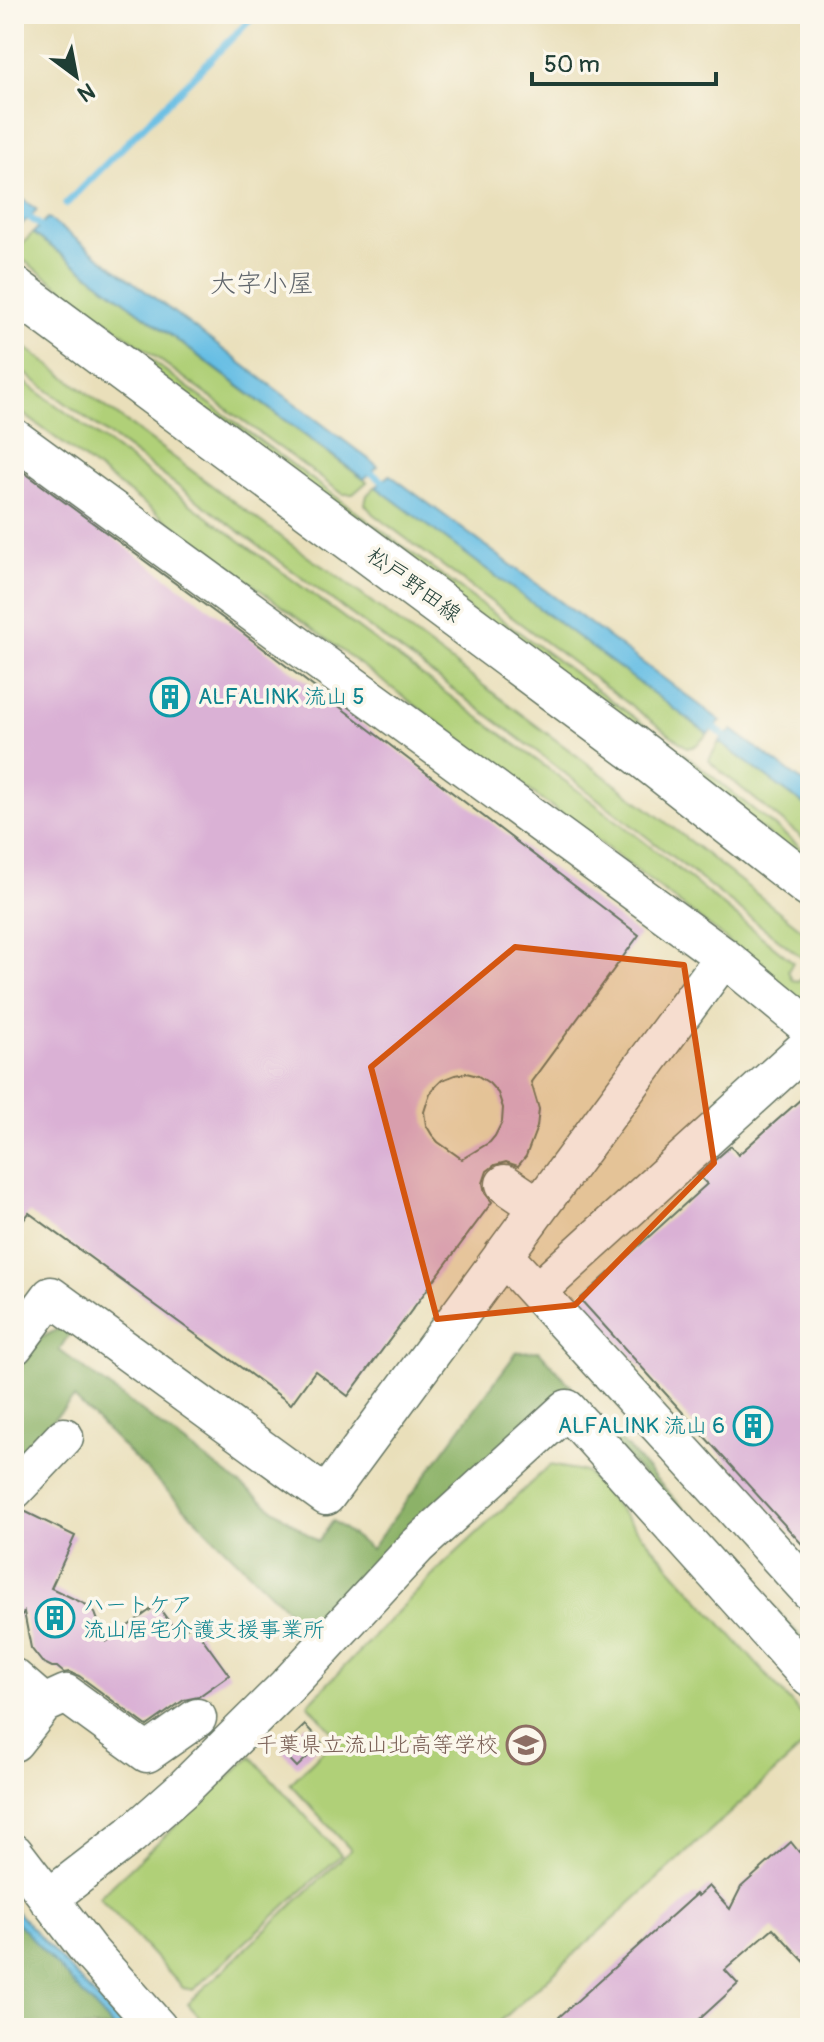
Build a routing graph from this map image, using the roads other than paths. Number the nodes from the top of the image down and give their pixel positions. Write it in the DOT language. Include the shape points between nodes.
graph roads {
  1 [pos="14,289"];
  2 [pos="14,438"];
  3 [pos="810,886"];
  4 [pos="724,957"];
  5 [pos="810,1028"];
  6 [pos="810,1044"];
  7 [pos="505,1184"];
  8 [pos="539,1207"];
  9 [pos="503,1255"];
  10 [pos="537,1292"];
  11 [pos="14,1346"];
  12 [pos="64,1437"];
  13 [pos="14,1490"];
  14 [pos="810,1591"];
  15 [pos="14,1678"];
  16 [pos="810,1678"];
  17 [pos="44,1704"];
  18 [pos="197,1718"];
  19 [pos="14,1742"];
  20 [pos="14,1853"];
  21 [pos="48,1899"];
  22 [pos="158,2028"];
  1 -- 3 [label="main road, 松戸野田線"];
  2 -- 4 [label="street"];
  4 -- 5 [label="street"];
  4 -- 8 [label="street"];
  6 -- 10 [label="street"];
  7 -- 8 [label="street"];
  8 -- 9 [label="street"];
  9 -- 10 [label="street"];
  9 -- 11 [label="street" via="326,1496 51,1296"];
  10 -- 14 [label="street"];
  12 -- 13 [label="street"];
  15 -- 17 [label="street"];
  16 -- 21 [label="street" via="567,1409 417,1546 183,1789"];
  17 -- 18 [label="street" via="66,1694 147,1753"];
  17 -- 19 [label="street"];
  20 -- 21 [label="street"];
  21 -- 22 [label="street"];
}
